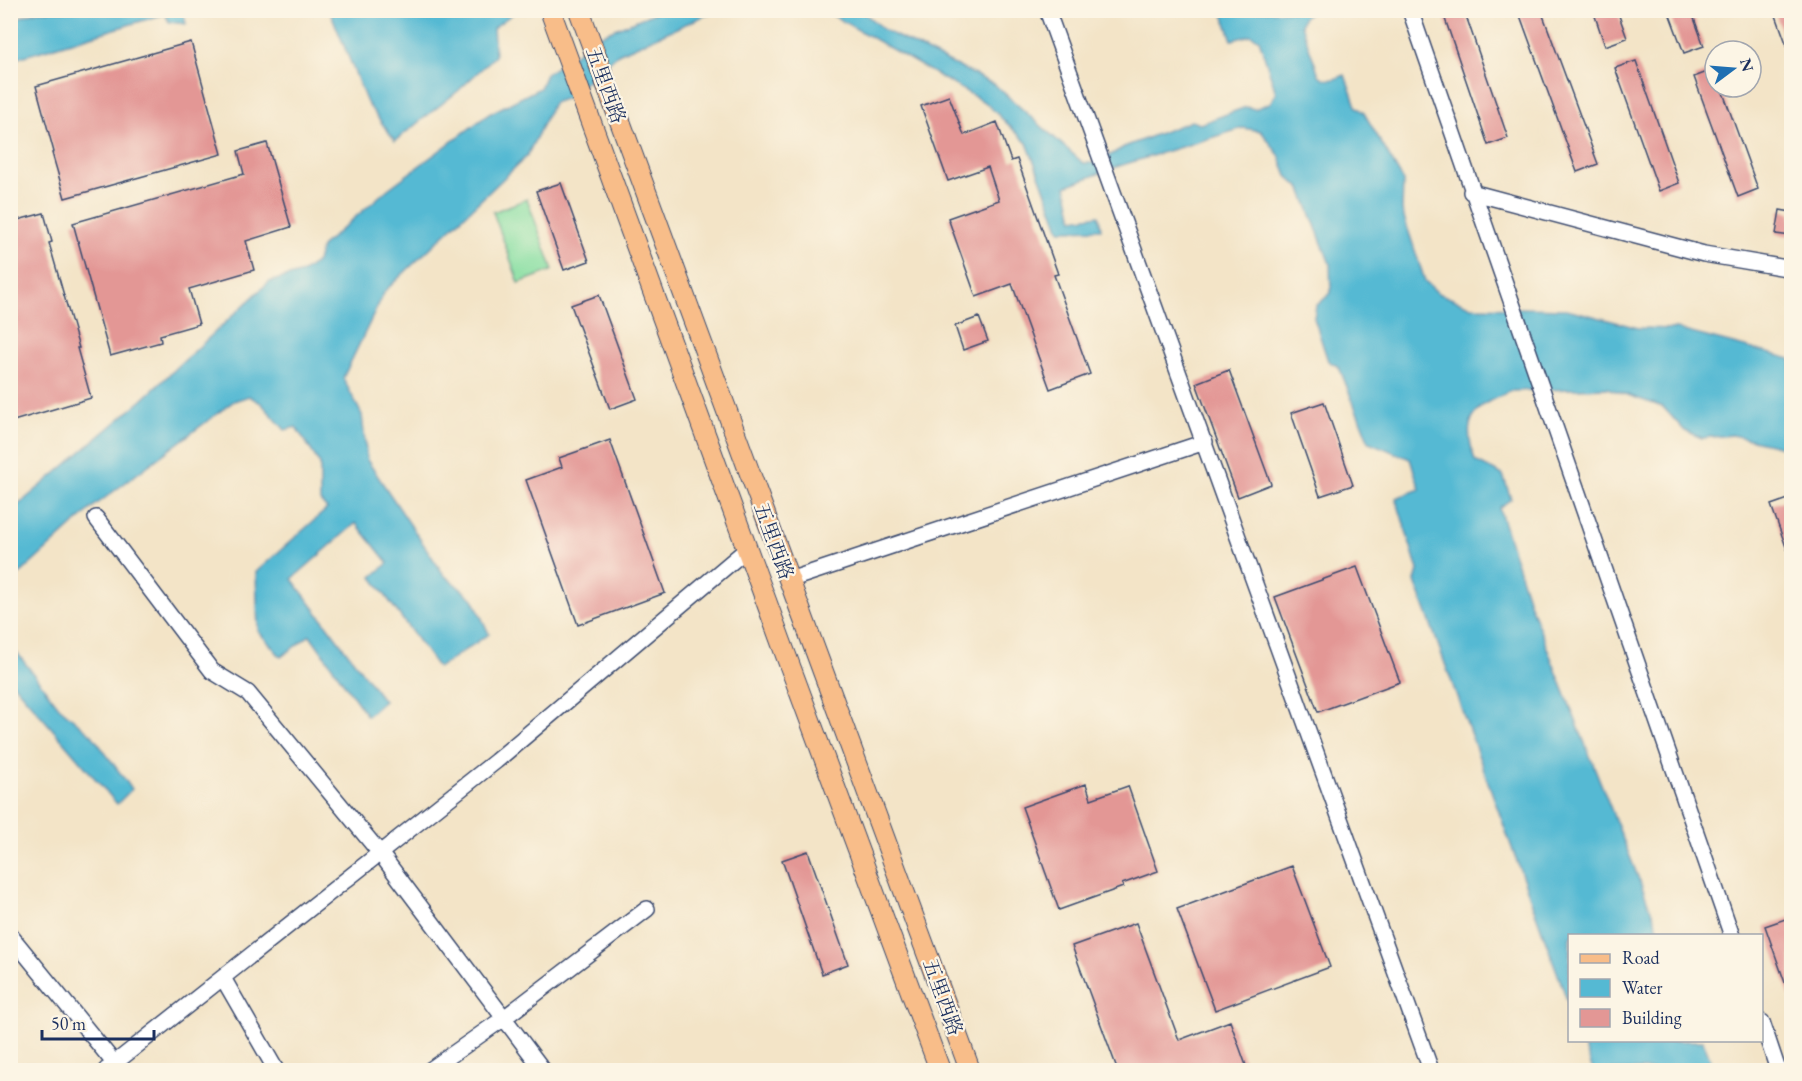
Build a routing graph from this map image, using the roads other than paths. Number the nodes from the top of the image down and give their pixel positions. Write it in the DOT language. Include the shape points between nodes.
graph roads {
  1 [pos="550,10"];
  2 [pos="579,10"];
  3 [pos="1047,10"];
  4 [pos="1410,10"];
  5 [pos="1472,192"];
  6 [pos="1791,269"];
  7 [pos="1205,442"];
  8 [pos="96,518"];
  9 [pos="747,549"];
  10 [pos="789,580"];
  11 [pos="380,853"];
  12 [pos="647,909"];
  13 [pos="1731,934"];
  14 [pos="10,935"];
  15 [pos="222,978"];
  16 [pos="504,1018"];
  17 [pos="1763,1028"];
  18 [pos="110,1067"];
  19 [pos="276,1071"];
  20 [pos="430,1071"];
  21 [pos="543,1071"];
  22 [pos="940,1071"];
  23 [pos="970,1071"];
  24 [pos="1431,1071"];
  25 [pos="1778,1071"];
  1 -- 9 [label="main road, 五里西路"];
  2 -- 10 [label="main road, 五里西路"];
  3 -- 7 [label="street"];
  4 -- 5 [label="street"];
  5 -- 6 [label="street" via="1704,254"];
  5 -- 13 [label="street"];
  7 -- 10 [label="street"];
  7 -- 24 [label="street"];
  8 -- 11 [label="street" via="212,671 248,693"];
  9 -- 11 [label="street" via="496,761"];
  9 -- 22 [label="main road, 五里西路"];
  10 -- 23 [label="main road, 五里西路"];
  11 -- 15 [label="street"];
  11 -- 16 [label="street"];
  12 -- 16 [label="street"];
  14 -- 18 [label="street"];
  15 -- 18 [label="street"];
  15 -- 19 [label="street"];
  16 -- 20 [label="street"];
  16 -- 21 [label="street"];
  17 -- 25 [label="street"];
}
